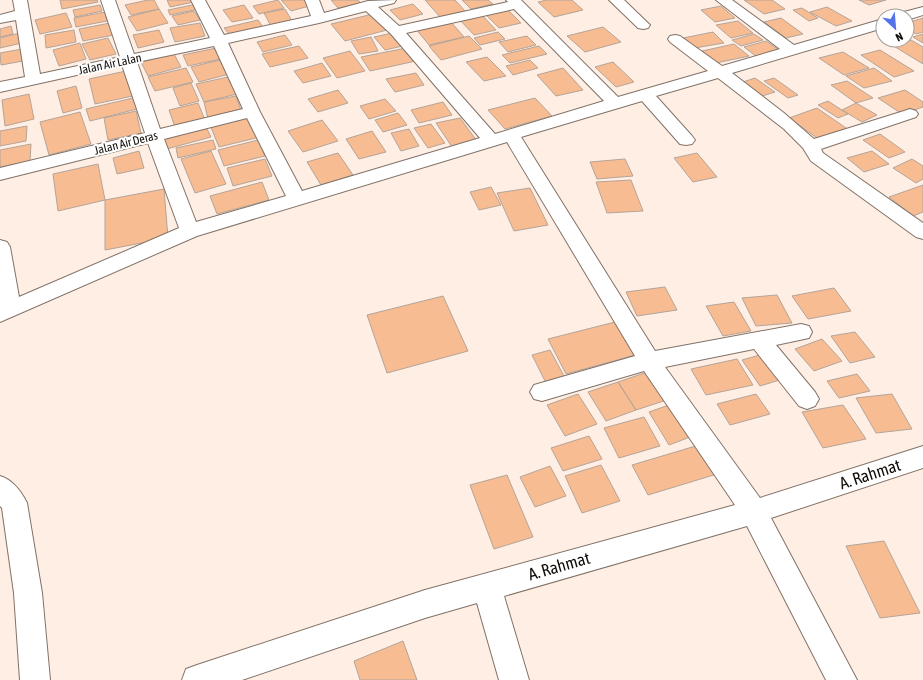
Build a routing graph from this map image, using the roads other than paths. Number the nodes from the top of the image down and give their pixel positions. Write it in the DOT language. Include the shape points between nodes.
graph roads {
  1 [pos="108,0"];
  2 [pos="198,0"];
  3 [pos="312,0"];
  4 [pos="389,0"];
  5 [pos="616,0"];
  6 [pos="723,0"];
  7 [pos="907,0"];
  8 [pos="515,2"];
  9 [pos="368,5"];
  10 [pos="21,7"];
  11 [pos="923,10"];
  12 [pos="0,19"];
  13 [pos="319,19"];
  14 [pos="875,24"];
  15 [pos="643,25"];
  16 [pos="396,31"];
  17 [pos="675,39"];
  18 [pos="219,40"];
  19 [pos="791,50"];
  20 [pos="128,60"];
  21 [pos="719,72"];
  22 [pos="33,81"];
  23 [pos="0,87"];
  24 [pos="645,94"];
  25 [pos="615,103"];
  26 [pos="252,112"];
  27 [pos="910,114"];
  28 [pos="154,136"];
  29 [pos="501,137"];
  30 [pos="686,140"];
  31 [pos="811,146"];
  32 [pos="0,174"];
  33 [pos="296,198"];
  34 [pos="190,231"];
  35 [pos="923,232"];
  36 [pos="0,247"];
  37 [pos="5,311"];
  38 [pos="801,332"];
  39 [pos="759,340"];
  40 [pos="649,361"];
  41 [pos="542,392"];
  42 [pos="807,399"];
  43 [pos="923,457"];
  44 [pos="0,487"];
  45 [pos="754,512"];
  46 [pos="487,587"];
  47 [pos="35,680"];
  48 [pos="197,680"];
  49 [pos="514,680"];
  50 [pos="842,680"];
  1 -- 20 [label="street"];
  2 -- 18 [label="street"];
  3 -- 13 [label="street"];
  4 -- 9 [label="street, Jalan Air Lalan"];
  5 -- 15 [label="street"];
  6 -- 19 [label="street"];
  7 -- 11 [label="street"];
  8 -- 16 [label="street"];
  8 -- 25 [label="street"];
  9 -- 13 [label="street, Jalan Air Lalan"];
  9 -- 16 [label="street"];
  10 -- 12 [label="street"];
  10 -- 22 [label="street"];
  13 -- 18 [label="street, Jalan Air Lalan"];
  14 -- 19 [label="street"];
  16 -- 29 [label="street"];
  17 -- 21 [label="street"];
  18 -- 20 [label="street, Jalan Air Lalan"];
  18 -- 26 [label="street"];
  19 -- 21 [label="street"];
  20 -- 22 [label="street, Jalan Air Lalan"];
  20 -- 28 [label="street"];
  21 -- 24 [label="street"];
  21 -- 31 [label="street" via="795,130"];
  22 -- 23 [label="street, Jalan Air Lalan"];
  24 -- 25 [label="street"];
  24 -- 30 [label="street"];
  25 -- 29 [label="street"];
  26 -- 28 [label="street, Jalan Air Deras"];
  26 -- 33 [label="street"];
  27 -- 31 [label="street"];
  28 -- 32 [label="street, Jalan Air Deras"];
  28 -- 34 [label="street"];
  29 -- 33 [label="street"];
  29 -- 40 [label="street"];
  31 -- 35 [label="street" via="818,157"];
  33 -- 34 [label="street"];
  34 -- 37 [label="street"];
  36 -- 37 [label="street"];
  38 -- 39 [label="street"];
  39 -- 40 [label="street"];
  39 -- 42 [label="street"];
  40 -- 41 [label="street"];
  40 -- 45 [label="street"];
  43 -- 45 [label="street, A. Rahmat"];
  44 -- 47 [label="street" via="14,503 28,593"];
  45 -- 46 [label="street, A. Rahmat"];
  45 -- 50 [label="street"];
  46 -- 48 [label="street, A. Rahmat" via="425,604"];
  46 -- 49 [label="street"];
}
